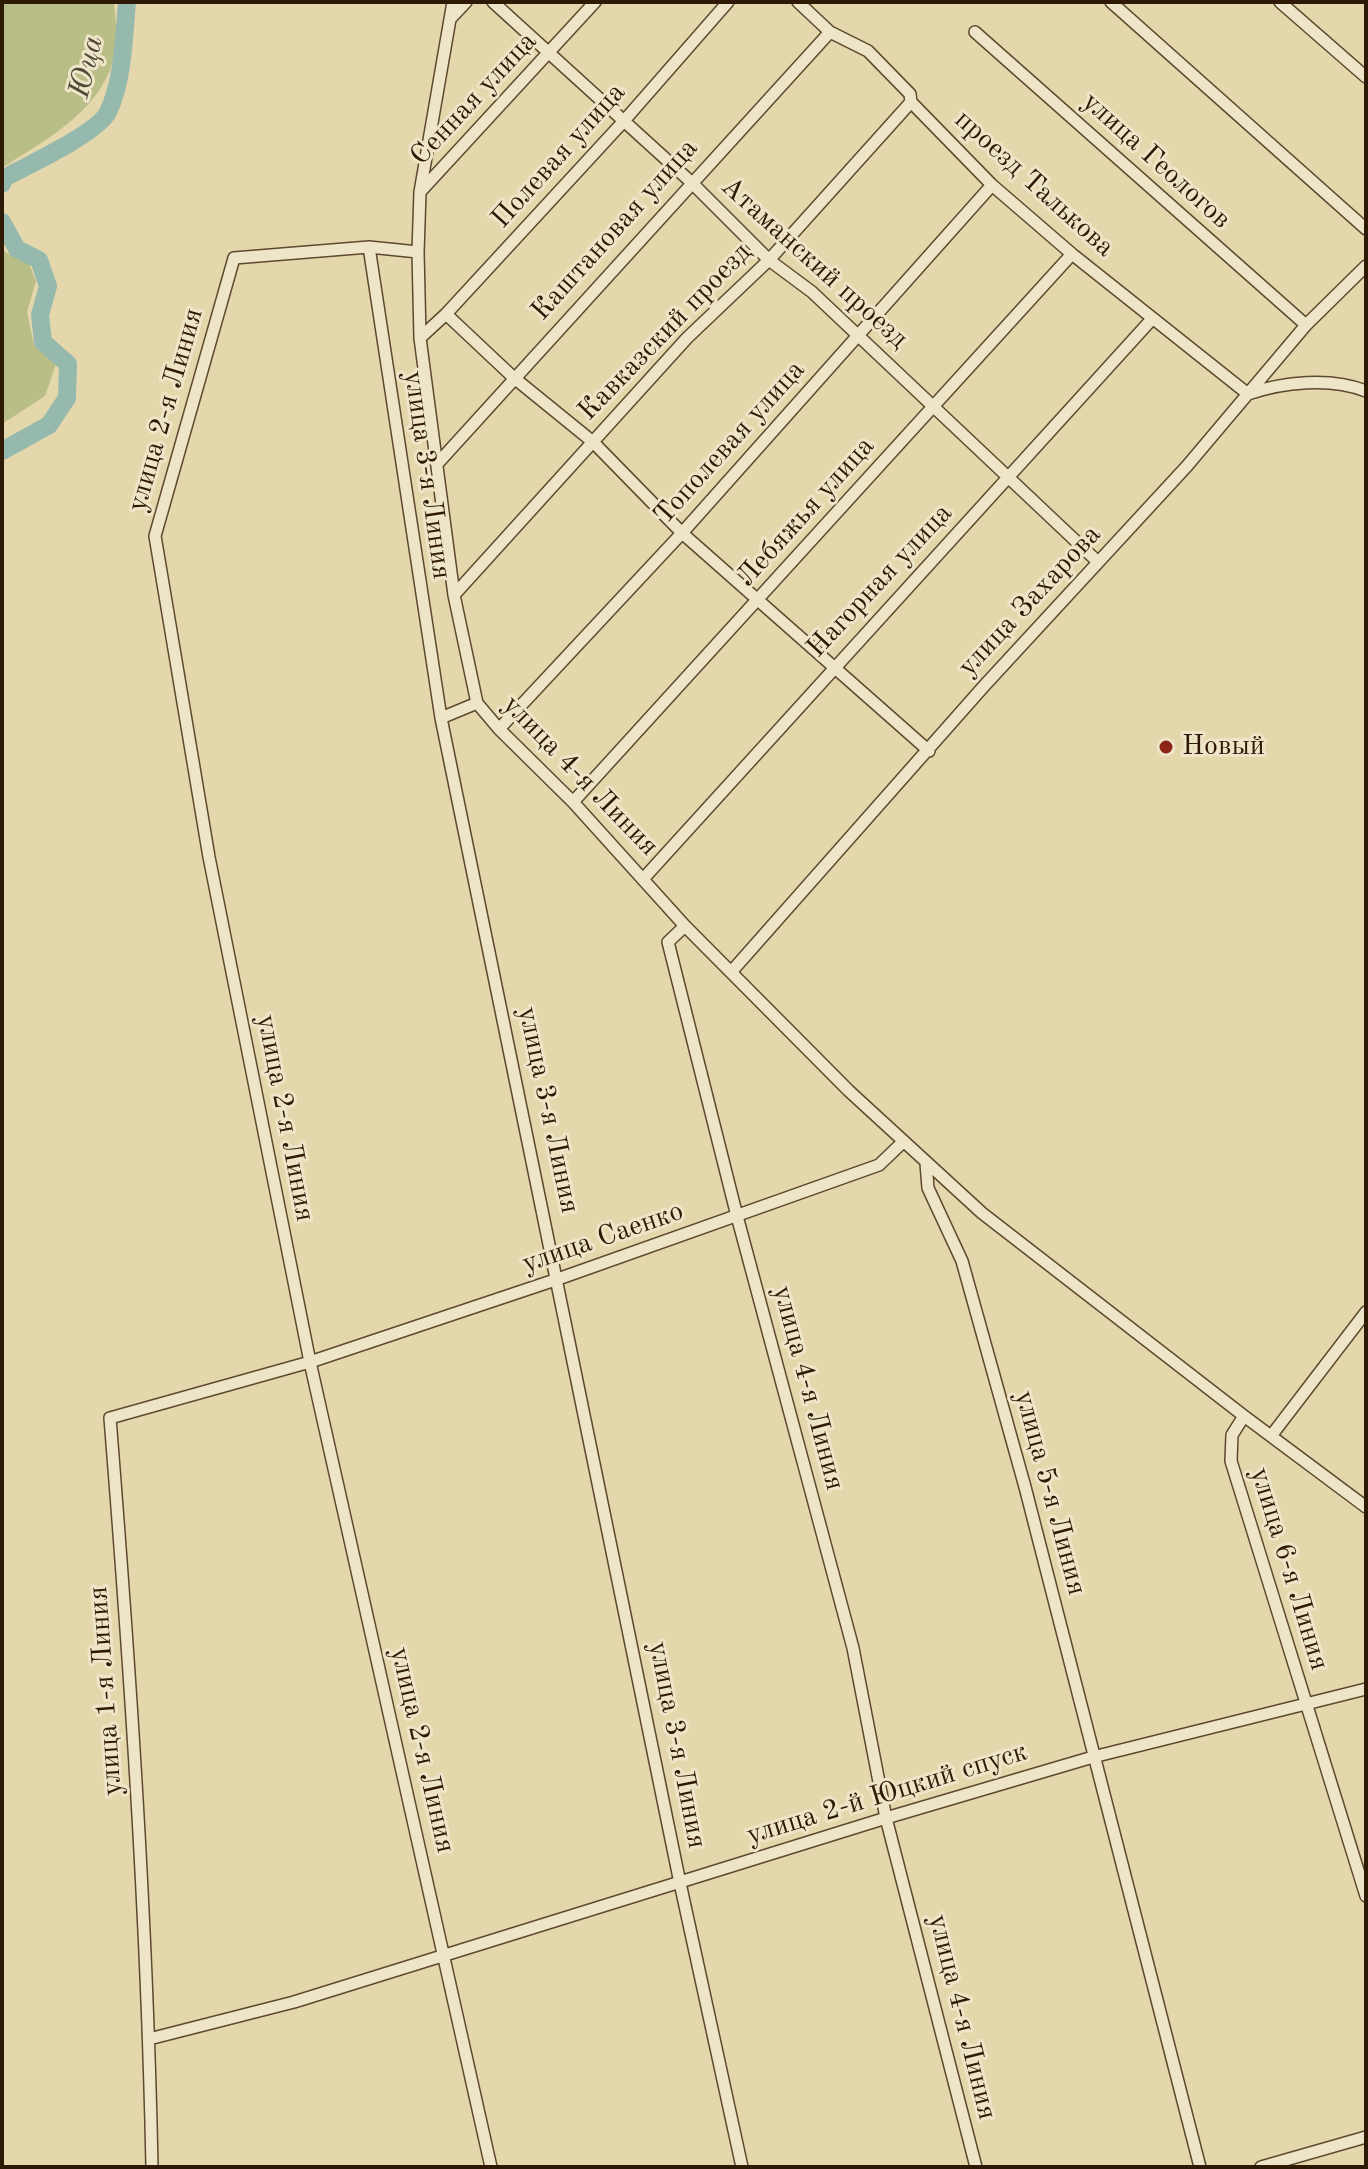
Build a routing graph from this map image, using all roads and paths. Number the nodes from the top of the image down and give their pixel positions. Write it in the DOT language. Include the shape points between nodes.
graph roads {
  1 [pos="453,2"];
  2 [pos="466,2"];
  3 [pos="493,2"];
  4 [pos="595,2"];
  5 [pos="728,2"];
  6 [pos="798,2"];
  7 [pos="1111,2"];
  8 [pos="1280,2"];
  9 [pos="451,18"];
  10 [pos="830,32"];
  11 [pos="975,32"];
  12 [pos="549,52"];
  13 [pos="1366,77"];
  14 [pos="911,102"];
  15 [pos="623,122"];
  16 [pos="691,182"];
  17 [pos="992,185"];
  18 [pos="420,192"];
  19 [pos="1366,229"];
  20 [pos="369,247"];
  21 [pos="418,252"];
  22 [pos="1072,254"];
  23 [pos="769,260"];
  24 [pos="1366,266"];
  25 [pos="446,314"];
  26 [pos="1152,319"];
  27 [pos="1306,325"];
  28 [pos="859,337"];
  29 [pos="420,338"];
  30 [pos="513,377"];
  31 [pos="1366,391"];
  32 [pos="1248,394"];
  33 [pos="935,406"];
  34 [pos="593,442"];
  35 [pos="438,463"];
  36 [pos="1009,477"];
  37 [pos="682,533"];
  38 [pos="1098,562"];
  39 [pos="454,595"];
  40 [pos="758,601"];
  41 [pos="834,666"];
  42 [pos="477,703"];
  43 [pos="441,718"];
  44 [pos="499,729"];
  45 [pos="929,751"];
  46 [pos="573,802"];
  47 [pos="644,878"];
  48 [pos="685,926"];
  49 [pos="732,971"];
  50 [pos="903,1142"];
  51 [pos="926,1163"];
  52 [pos="737,1216"];
  53 [pos="558,1279"];
  54 [pos="1366,1312"];
  55 [pos="310,1362"];
  56 [pos="1244,1416"];
  57 [pos="1271,1436"];
  58 [pos="1366,1507"];
  59 [pos="1366,1689"];
  60 [pos="1307,1704"];
  61 [pos="1093,1757"];
  62 [pos="886,1818"];
  63 [pos="680,1883"];
  64 [pos="1366,1896"];
  65 [pos="443,1955"];
  66 [pos="149,2039"];
  67 [pos="1366,2137"];
  68 [pos="152,2167"];
  69 [pos="491,2167"];
  70 [pos="742,2167"];
  71 [pos="976,2167"];
  72 [pos="1200,2167"];
  73 [pos="1261,2167"];
  1 -- 9 [label="street, улица 3-я Линия"];
  2 -- 9 [label="street"];
  3 -- 12 [label="street, Атаманский проезд"];
  4 -- 12 [label="street, Сенная улица"];
  5 -- 15 [label="street, Полевая улица"];
  6 -- 10 [label="street, проезд Талькова"];
  7 -- 19 [label="street"];
  8 -- 13 [label="street"];
  9 -- 18 [label="street, улица 3-я Линия"];
  10 -- 14 [label="street, проезд Талькова" via="868,51 910,94"];
  10 -- 16 [label="street, Каштановая улица"];
  11 -- 27 [label="street, улица Геологов"];
  12 -- 15 [label="street, Атаманский проезд"];
  12 -- 18 [label="street, Сенная улица"];
  14 -- 17 [label="street, проезд Талькова"];
  14 -- 23 [label="street, Кавказский проезд"];
  15 -- 16 [label="street, Атаманский проезд"];
  15 -- 25 [label="street, Полевая улица"];
  16 -- 23 [label="street, Атаманский проезд"];
  16 -- 30 [label="street, Каштановая улица"];
  17 -- 22 [label="street, проезд Талькова"];
  17 -- 28 [label="street, Тополевая улица"];
  18 -- 21 [label="street, улица 3-я Линия"];
  20 -- 21 [label="street, улица 2-я Линия"];
  20 -- 43 [label="street, улица 3-я Линия"];
  20 -- 55 [label="street, улица 2-я Линия" via="234,258 155,536 209,857"];
  21 -- 29 [label="street, улица 3-я Линия"];
  22 -- 26 [label="street, проезд Талькова"];
  22 -- 33 [label="street, Лебяжья улица"];
  23 -- 28 [label="street, Атаманский проезд"];
  23 -- 34 [label="street, Кавказский проезд" via="687,338"];
  24 -- 27 [label="street, улица Захарова"];
  25 -- 29 [label="street, Полевая улица"];
  25 -- 30 [label="street"];
  26 -- 32 [label="street, проезд Талькова"];
  26 -- 36 [label="street, Нагорная улица"];
  27 -- 32 [label="street, улица Захарова"];
  28 -- 33 [label="street, Атаманский проезд"];
  28 -- 37 [label="street, Тополевая улица"];
  29 -- 35 [label="street, улица 3-я Линия"];
  30 -- 34 [label="street"];
  30 -- 35 [label="street, Каштановая улица"];
  31 -- 32 [label="street" via="1325,382 1270,386"];
  32 -- 38 [label="street, улица Захарова"];
  33 -- 36 [label="street, Атаманский проезд"];
  33 -- 40 [label="street, Лебяжья улица"];
  34 -- 37 [label="street"];
  34 -- 39 [label="street, Кавказский проезд"];
  35 -- 39 [label="street, улица 3-я Линия"];
  36 -- 38 [label="street, Атаманский проезд"];
  36 -- 41 [label="street, Нагорная улица"];
  37 -- 40 [label="street"];
  37 -- 44 [label="street, Тополевая улица"];
  38 -- 45 [label="street, улица Захарова"];
  39 -- 42 [label="street, улица 3-я Линия"];
  40 -- 41 [label="street"];
  40 -- 46 [label="street, Лебяжья улица"];
  41 -- 45 [label="street"];
  41 -- 47 [label="street, Нагорная улица"];
  42 -- 43 [label="street"];
  42 -- 44 [label="street, улица 4-я Линия"];
  43 -- 53 [label="street, улица 3-я Линия"];
  44 -- 46 [label="street, улица 4-я Линия"];
  45 -- 49 [label="street, улица Захарова"];
  46 -- 47 [label="street, улица 4-я Линия"];
  47 -- 48 [label="street, улица 4-я Линия"];
  48 -- 49 [label="street"];
  48 -- 52 [label="street, улица 4-я Линия" via="668,942"];
  49 -- 50 [label="street"];
  50 -- 51 [label="street"];
  50 -- 52 [label="street, улица Саенко" via="879,1165"];
  51 -- 56 [label="street" via="982,1213"];
  51 -- 61 [label="street, улица 5-я Линия" via="928,1188 962,1261"];
  52 -- 53 [label="street, улица Саенко"];
  52 -- 62 [label="street, улица 4-я Линия" via="853,1648"];
  53 -- 55 [label="street, улица Саенко"];
  53 -- 63 [label="street, улица 3-я Линия"];
  54 -- 57 [label="street"];
  55 -- 65 [label="street, улица 2-я Линия"];
  55 -- 66 [label="street, улица 1-я Линия" via="110,1418 135,1738"];
  56 -- 57 [label="street"];
  56 -- 60 [label="street, улица 6-я Линия" via="1232,1435 1231,1461"];
  57 -- 58 [label="street"];
  59 -- 60 [label="street, улица 2-й Юцкий спуск"];
  60 -- 61 [label="street, улица 2-й Юцкий спуск"];
  60 -- 64 [label="street, улица 6-я Линия"];
  61 -- 62 [label="street, улица 2-й Юцкий спуск"];
  61 -- 72 [label="street, улица 5-я Линия"];
  62 -- 63 [label="street, улица 2-й Юцкий спуск"];
  62 -- 71 [label="street, улица 4-я Линия"];
  63 -- 65 [label="street, улица 2-й Юцкий спуск"];
  63 -- 70 [label="street, улица 3-я Линия"];
  65 -- 66 [label="street, улица 2-й Юцкий спуск" via="294,2002"];
  65 -- 69 [label="street, улица 2-я Линия"];
  66 -- 68 [label="street, улица 1-я Линия"];
  67 -- 73 [label="street"];
}
